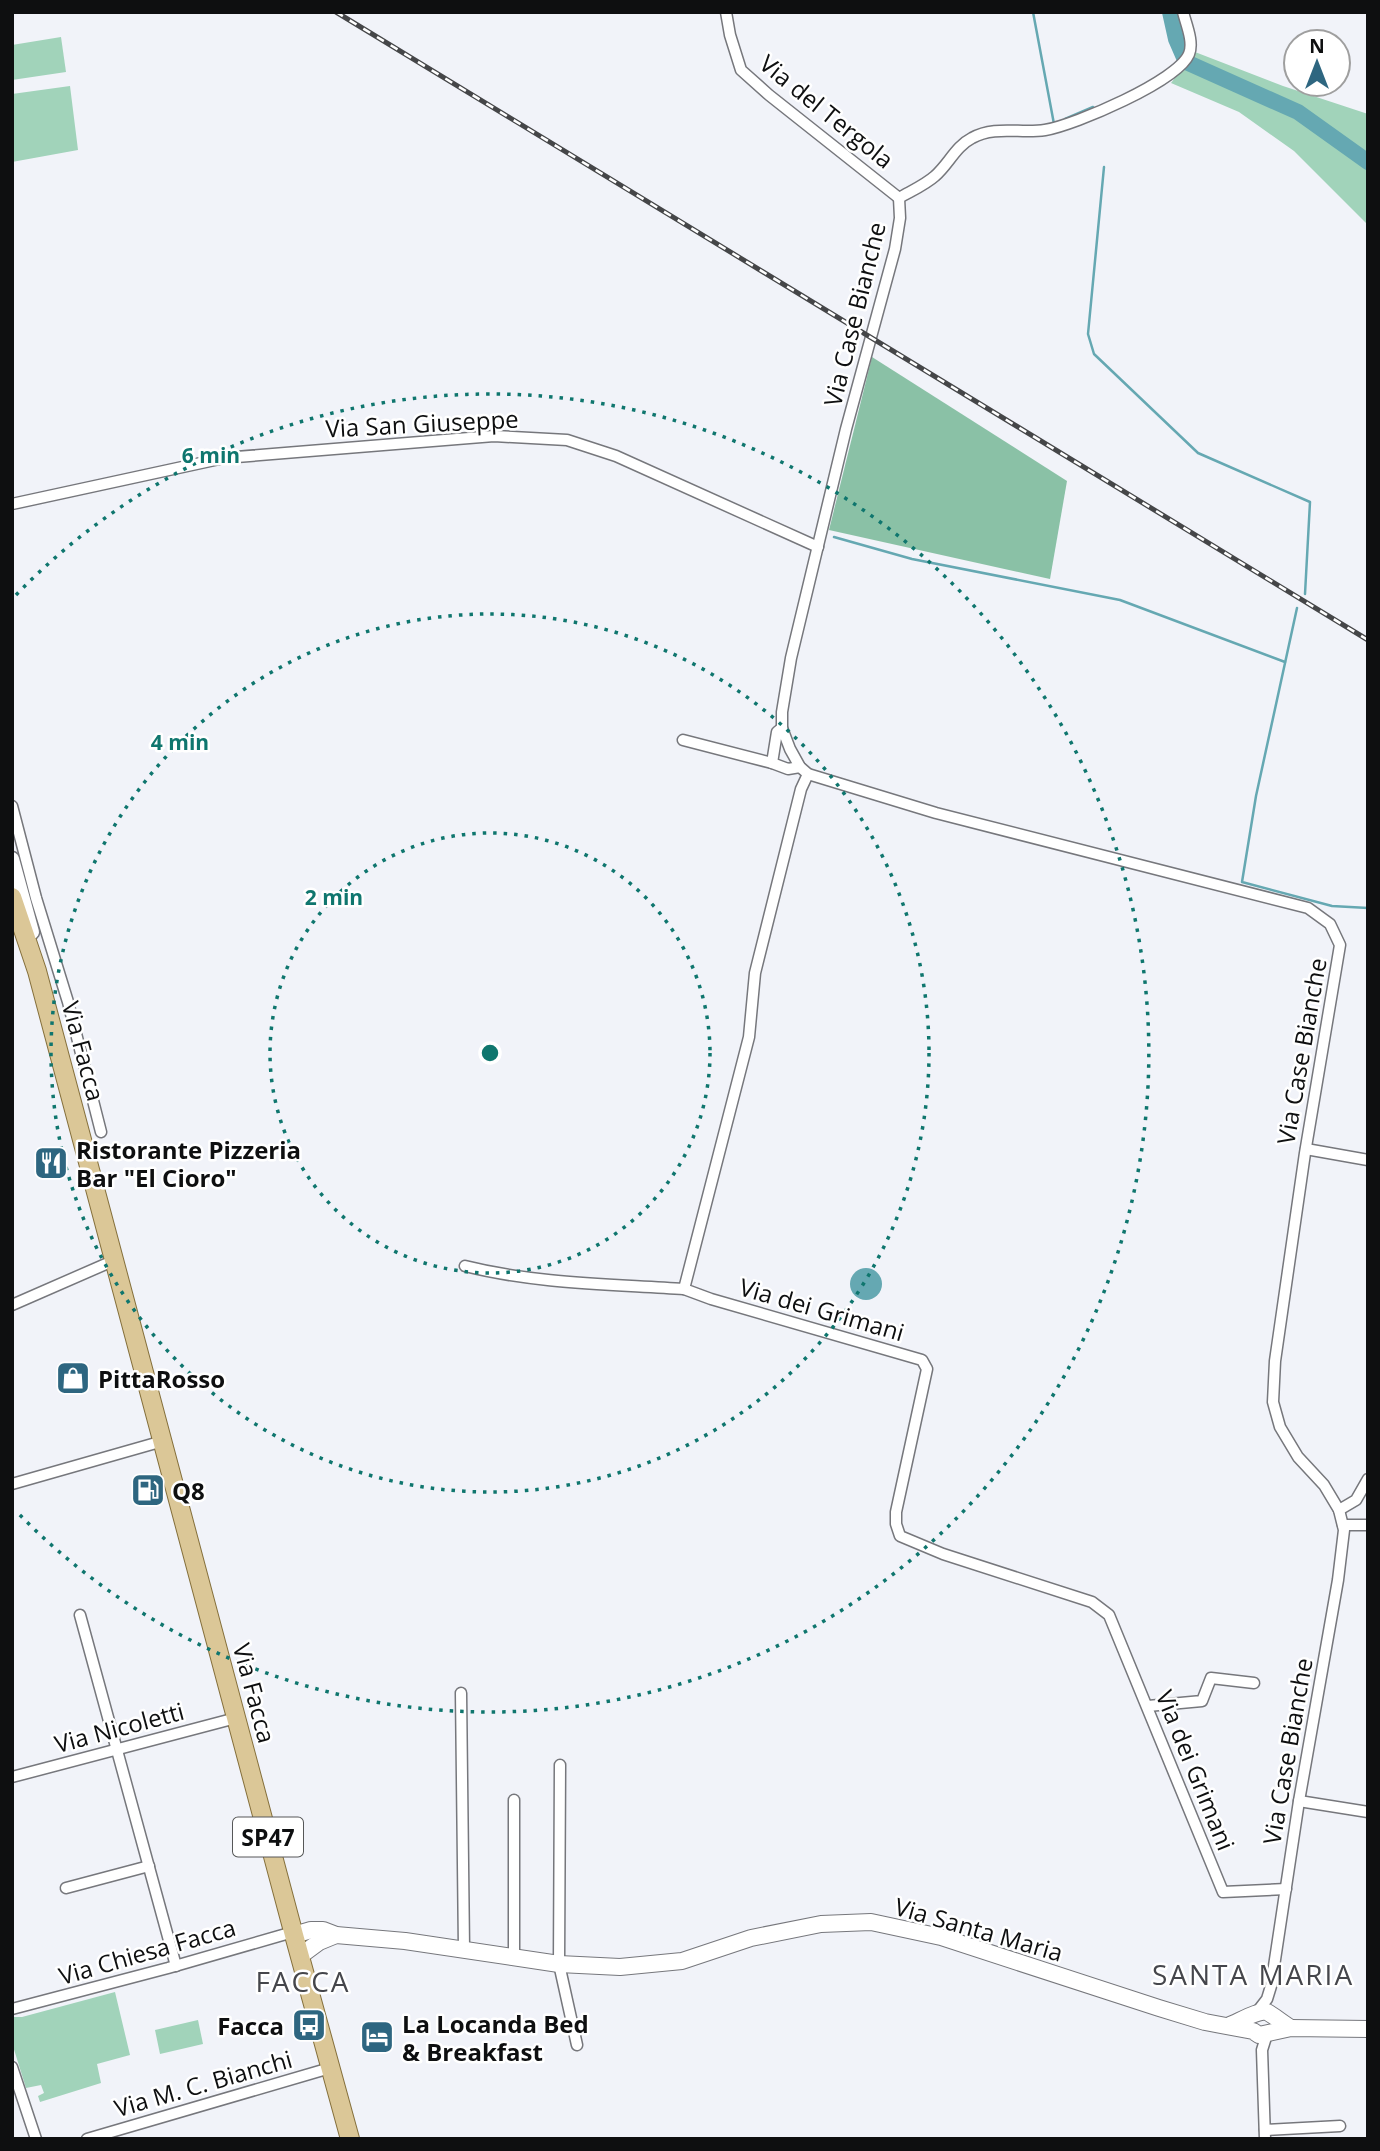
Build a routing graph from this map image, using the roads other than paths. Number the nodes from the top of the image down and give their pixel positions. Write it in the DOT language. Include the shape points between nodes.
graph roads {
  1 [pos="726,12"];
  2 [pos="1183,12"];
  3 [pos="899,198"];
  4 [pos="12,504"];
  5 [pos="818,547"];
  6 [pos="782,728"];
  7 [pos="682,740"];
  8 [pos="772,763"];
  9 [pos="804,771"];
  10 [pos="12,806"];
  11 [pos="12,859"];
  12 [pos="12,897"];
  13 [pos="37,971"];
  14 [pos="101,1132"];
  15 [pos="1306,1149"];
  16 [pos="1368,1160"];
  17 [pos="115,1260"];
  18 [pos="466,1266"];
  19 [pos="684,1289"];
  20 [pos="12,1305"];
  21 [pos="163,1441"];
  22 [pos="1368,1479"];
  23 [pos="12,1484"];
  24 [pos="1339,1510"];
  25 [pos="1343,1525"];
  26 [pos="1368,1525"];
  27 [pos="80,1615"];
  28 [pos="1254,1683"];
  29 [pos="461,1693"];
  30 [pos="1148,1706"];
  31 [pos="236,1718"];
  32 [pos="115,1750"];
  33 [pos="560,1765"];
  34 [pos="12,1777"];
  35 [pos="513,1800"];
  36 [pos="1299,1801"];
  37 [pos="1368,1812"];
  38 [pos="149,1866"];
  39 [pos="66,1888"];
  40 [pos="1286,1889"];
  41 [pos="293,1933"];
  42 [pos="337,1935"];
  43 [pos="464,1949"];
  44 [pos="300,1956"];
  45 [pos="514,1958"];
  46 [pos="559,1964"];
  47 [pos="176,1966"];
  48 [pos="12,2008"];
  49 [pos="1263,2024"];
  50 [pos="1368,2029"];
  51 [pos="577,2045"];
  52 [pos="12,2067"];
  53 [pos="330,2068"];
  54 [pos="1340,2126"];
  55 [pos="1265,2134"];
  56 [pos="36,2139"];
  57 [pos="87,2139"];
  58 [pos="350,2139"];
  1 -- 3 [label="street, Via del Tergola" via="741,70"];
  2 -- 3 [label="street, Via Case Bianche" via="1188,56 1163,80 1069,124 1043,131 991,131 971,138 936,176"];
  3 -- 5 [label="street, Via Case Bianche" via="895,249"];
  4 -- 5 [label="street, Via San Giuseppe" via="224,458 494,436 567,440 616,456"];
  5 -- 6 [label="street, Via Case Bianche" via="791,658"];
  6 -- 8 [label="street, Via Case Bianche" via="777,732"];
  6 -- 9 [label="street, Via Case Bianche"];
  7 -- 8 [label="street, Via Case Bianche"];
  8 -- 9 [label="street, Via Case Bianche"];
  9 -- 15 [label="street, Via Case Bianche" via="936,813 1308,908 1331,924 1340,945"];
  9 -- 19 [label="street" via="755,973 749,1037"];
  10 -- 14 [label="street"];
  11 -- 13 [label="street" via="36,946"];
  12 -- 13 [label="main road, Via Facca / SP47"];
  13 -- 17 [label="main road, Via Facca / SP47"];
  15 -- 16 [label="street"];
  15 -- 24 [label="street, Via Case Bianche" via="1273,1402 1280,1427 1298,1457"];
  17 -- 20 [label="street"];
  17 -- 21 [label="main road, Via Facca / SP47"];
  18 -- 19 [label="street, Via dei Grimani" via="579,1283"];
  19 -- 30 [label="street, Via dei Grimani" via="922,1360 927,1369 895,1524 900,1536 1092,1602 1109,1615"];
  21 -- 23 [label="street"];
  21 -- 31 [label="main road, Via Facca / SP47"];
  22 -- 24 [label="street" via="1356,1500"];
  24 -- 25 [label="street, Via Case Bianche"];
  25 -- 26 [label="street"];
  25 -- 36 [label="street, Via Case Bianche" via="1338,1580"];
  27 -- 32 [label="street"];
  28 -- 30 [label="street" via="1211,1678 1202,1701"];
  29 -- 43 [label="street"];
  30 -- 40 [label="street, Via dei Grimani" via="1223,1892"];
  31 -- 32 [label="street, Via Nicoletti"];
  31 -- 41 [label="main road, Via Facca / SP47"];
  32 -- 34 [label="street, Via Nicoletti"];
  32 -- 38 [label="street"];
  33 -- 46 [label="street"];
  35 -- 45 [label="street"];
  36 -- 37 [label="street"];
  36 -- 40 [label="street, Via Case Bianche"];
  38 -- 39 [label="street"];
  38 -- 47 [label="street"];
  40 -- 49 [label="street, Via Case Bianche"];
  41 -- 42 [label="main road, Via Santa Maria" via="323,1930"];
  41 -- 44 [label="main road, Via Facca / SP47"];
  41 -- 47 [label="street, Via Chiesa Facca"];
  42 -- 43 [label="main road, Via Santa Maria"];
  42 -- 44 [label="main road"];
  43 -- 45 [label="main road, Via Santa Maria"];
  44 -- 53 [label="main road, Via Facca / SP47"];
  45 -- 46 [label="main road, Via Santa Maria"];
  46 -- 49 [label="main road, Via Santa Maria" via="620,1967 681,1961 751,1938 821,1924 871,1922 941,1937 1205,2022"];
  46 -- 51 [label="street"];
  47 -- 48 [label="street, Via Chiesa Facca"];
  49 -- 50 [label="main road, Via Santa Maria"];
  49 -- 55 [label="street, Via Case Bianche"];
  52 -- 56 [label="street"];
  53 -- 57 [label="street, Via M. C. Bianchi"];
  53 -- 58 [label="main road, Via Facca / SP47"];
  54 -- 55 [label="street"];
}
